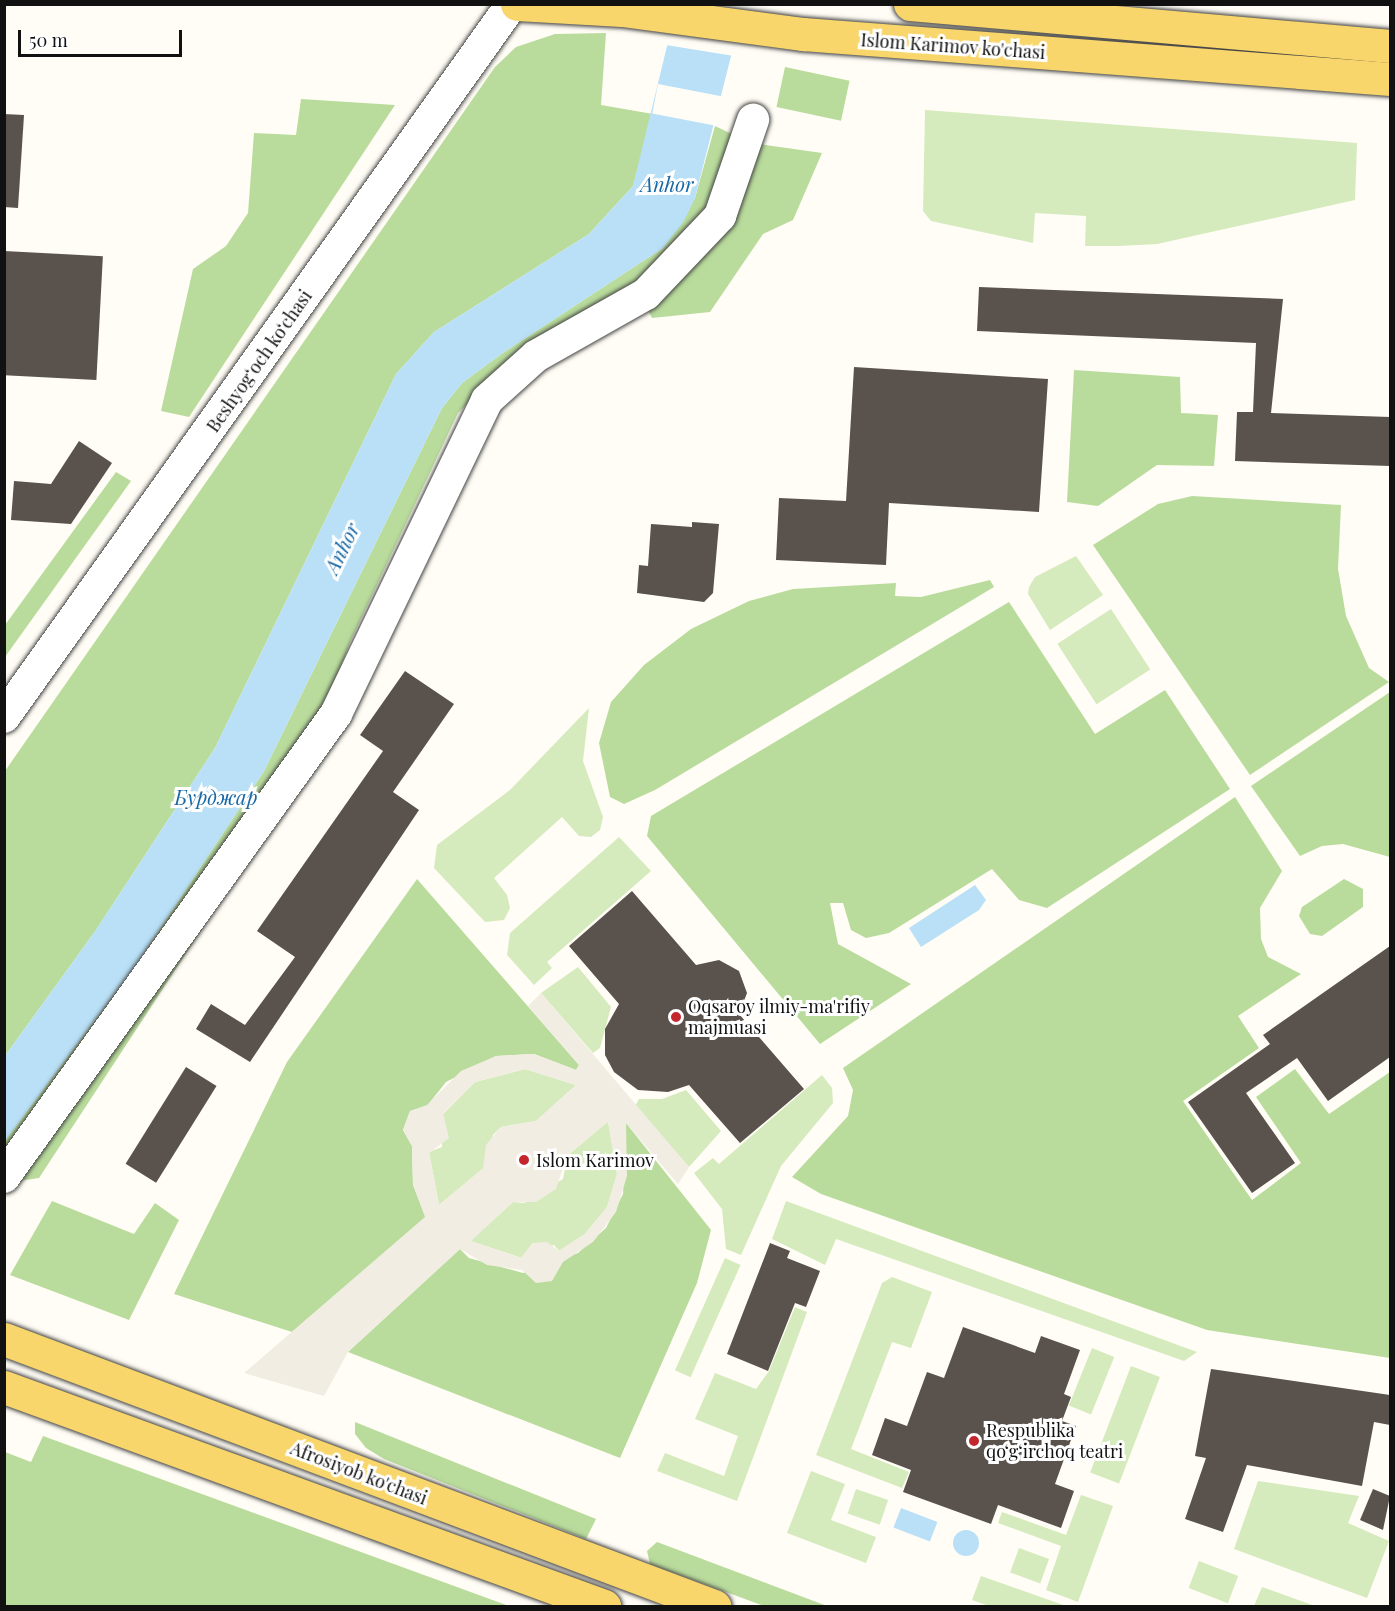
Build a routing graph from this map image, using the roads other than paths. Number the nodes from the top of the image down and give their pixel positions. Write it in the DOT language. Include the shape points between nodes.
graph roads {
  1 [pos="494,4"];
  2 [pos="514,4"];
  3 [pos="910,4"];
  4 [pos="1390,46"];
  5 [pos="1390,79"];
  6 [pos="753,120"];
  7 [pos="4,698"];
  8 [pos="4,717"];
  9 [pos="4,1177"];
  10 [pos="4,1339"];
  11 [pos="4,1387"];
  12 [pos="604,1606"];
  13 [pos="714,1606"];
  1 -- 7 [label="street, Beshyogʻoch koʻchasi" via="188,449"];
  2 -- 5 [label="main road, Islom Karimov ko'chasi" via="622,10 803,34"];
  2 -- 8 [label="street, Beshyogʻoch koʻchasi"];
  3 -- 4 [label="main road, Islom Karimov ko'chasi"];
  6 -- 9 [label="street" via="720,216 646,294 536,356 487,400 336,714"];
  10 -- 13 [label="main road, Afrosiyob ko'chasi"];
  11 -- 12 [label="main road"];
}
